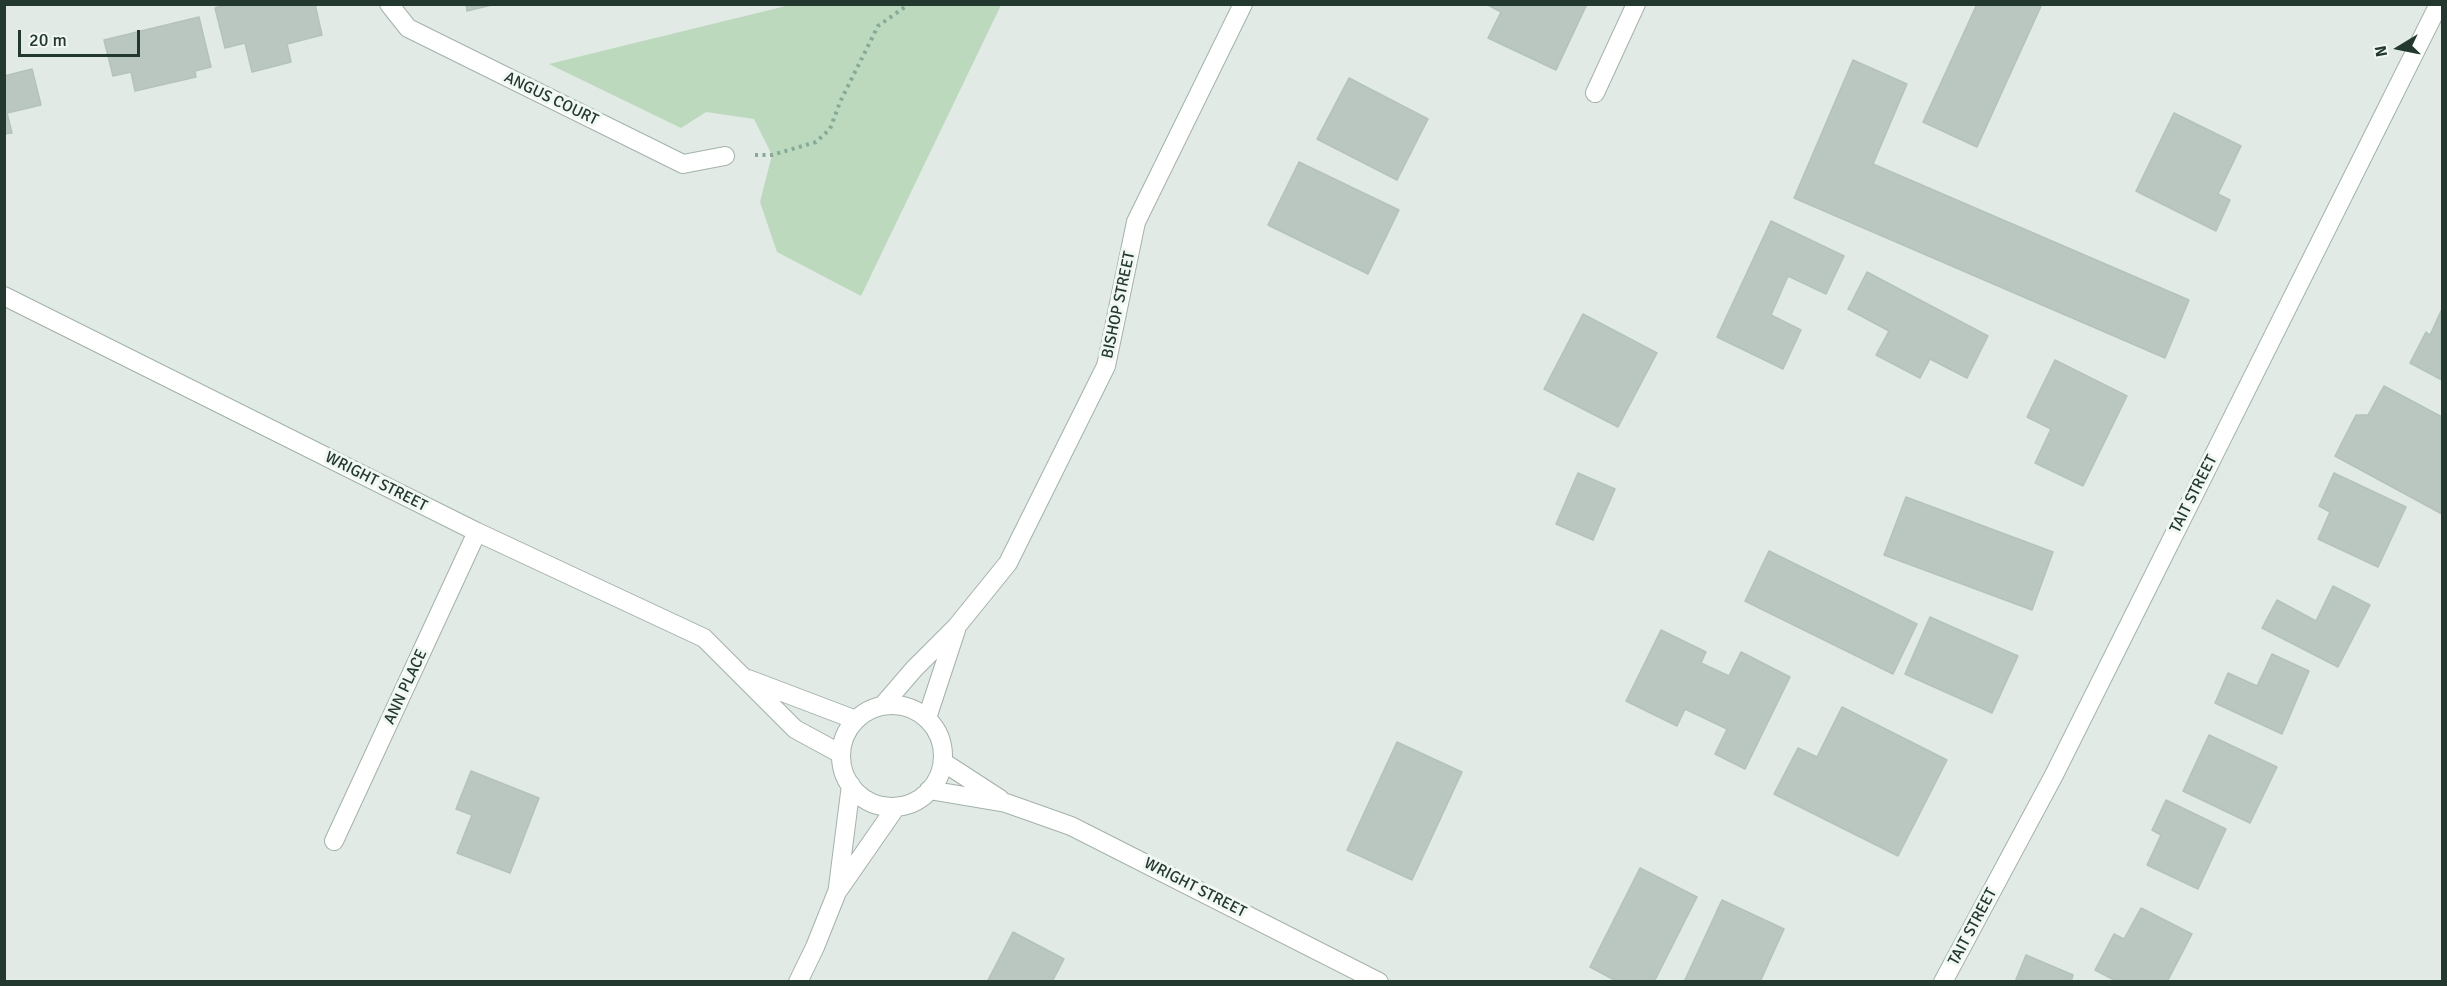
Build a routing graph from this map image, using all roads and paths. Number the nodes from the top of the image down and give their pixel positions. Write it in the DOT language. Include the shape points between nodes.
graph roads {
  1 [pos="388,4"];
  2 [pos="909,4"];
  3 [pos="1243,4"];
  4 [pos="1636,4"];
  5 [pos="2439,4"];
  6 [pos="1595,93"];
  7 [pos="725,156"];
  8 [pos="4,296"];
  9 [pos="477,532"];
  10 [pos="957,626"];
  11 [pos="741,676"];
  12 [pos="883,705"];
  13 [pos="927,718"];
  14 [pos="856,720"];
  15 [pos="841,754"];
  16 [pos="943,762"];
  17 [pos="851,785"];
  18 [pos="928,790"];
  19 [pos="1006,803"];
  20 [pos="896,807"];
  21 [pos="334,841"];
  22 [pos="837,892"];
  23 [pos="798,981"];
  24 [pos="1379,981"];
  25 [pos="1943,981"];
  1 -- 7 [label="street, ANGUS COURT" via="408,28 683,164"];
  2 -- 7 [label="path" via="878,26 830,129 816,142 772,155"];
  3 -- 10 [label="street, BISHOP STREET" via="1137,222 1106,366 1008,563"];
  4 -- 6 [label="street"];
  5 -- 25 [label="street, TAIT STREET" via="2054,775"];
  8 -- 9 [label="street, WRIGHT STREET"];
  9 -- 11 [label="street, WRIGHT STREET" via="704,638"];
  9 -- 21 [label="street, ANN PLACE"];
  10 -- 12 [label="street, BISHOP STREET"];
  10 -- 13 [label="street, BISHOP STREET"];
  11 -- 14 [label="street, WRIGHT STREET"];
  11 -- 15 [label="street, WRIGHT STREET" via="795,729"];
  12 -- 13 [label="street" via="907,706"];
  12 -- 14 [label="street"];
  13 -- 16 [label="street" via="941,738"];
  14 -- 15 [label="street" via="846,733"];
  15 -- 17 [label="street"];
  16 -- 18 [label="street"];
  16 -- 19 [label="street, WRIGHT STREET"];
  17 -- 20 [label="street" via="875,804"];
  17 -- 22 [label="street"];
  18 -- 19 [label="street, WRIGHT STREET"];
  18 -- 20 [label="street" via="917,801"];
  19 -- 24 [label="street, WRIGHT STREET" via="1071,826"];
  20 -- 22 [label="street"];
  22 -- 23 [label="street"];
}
